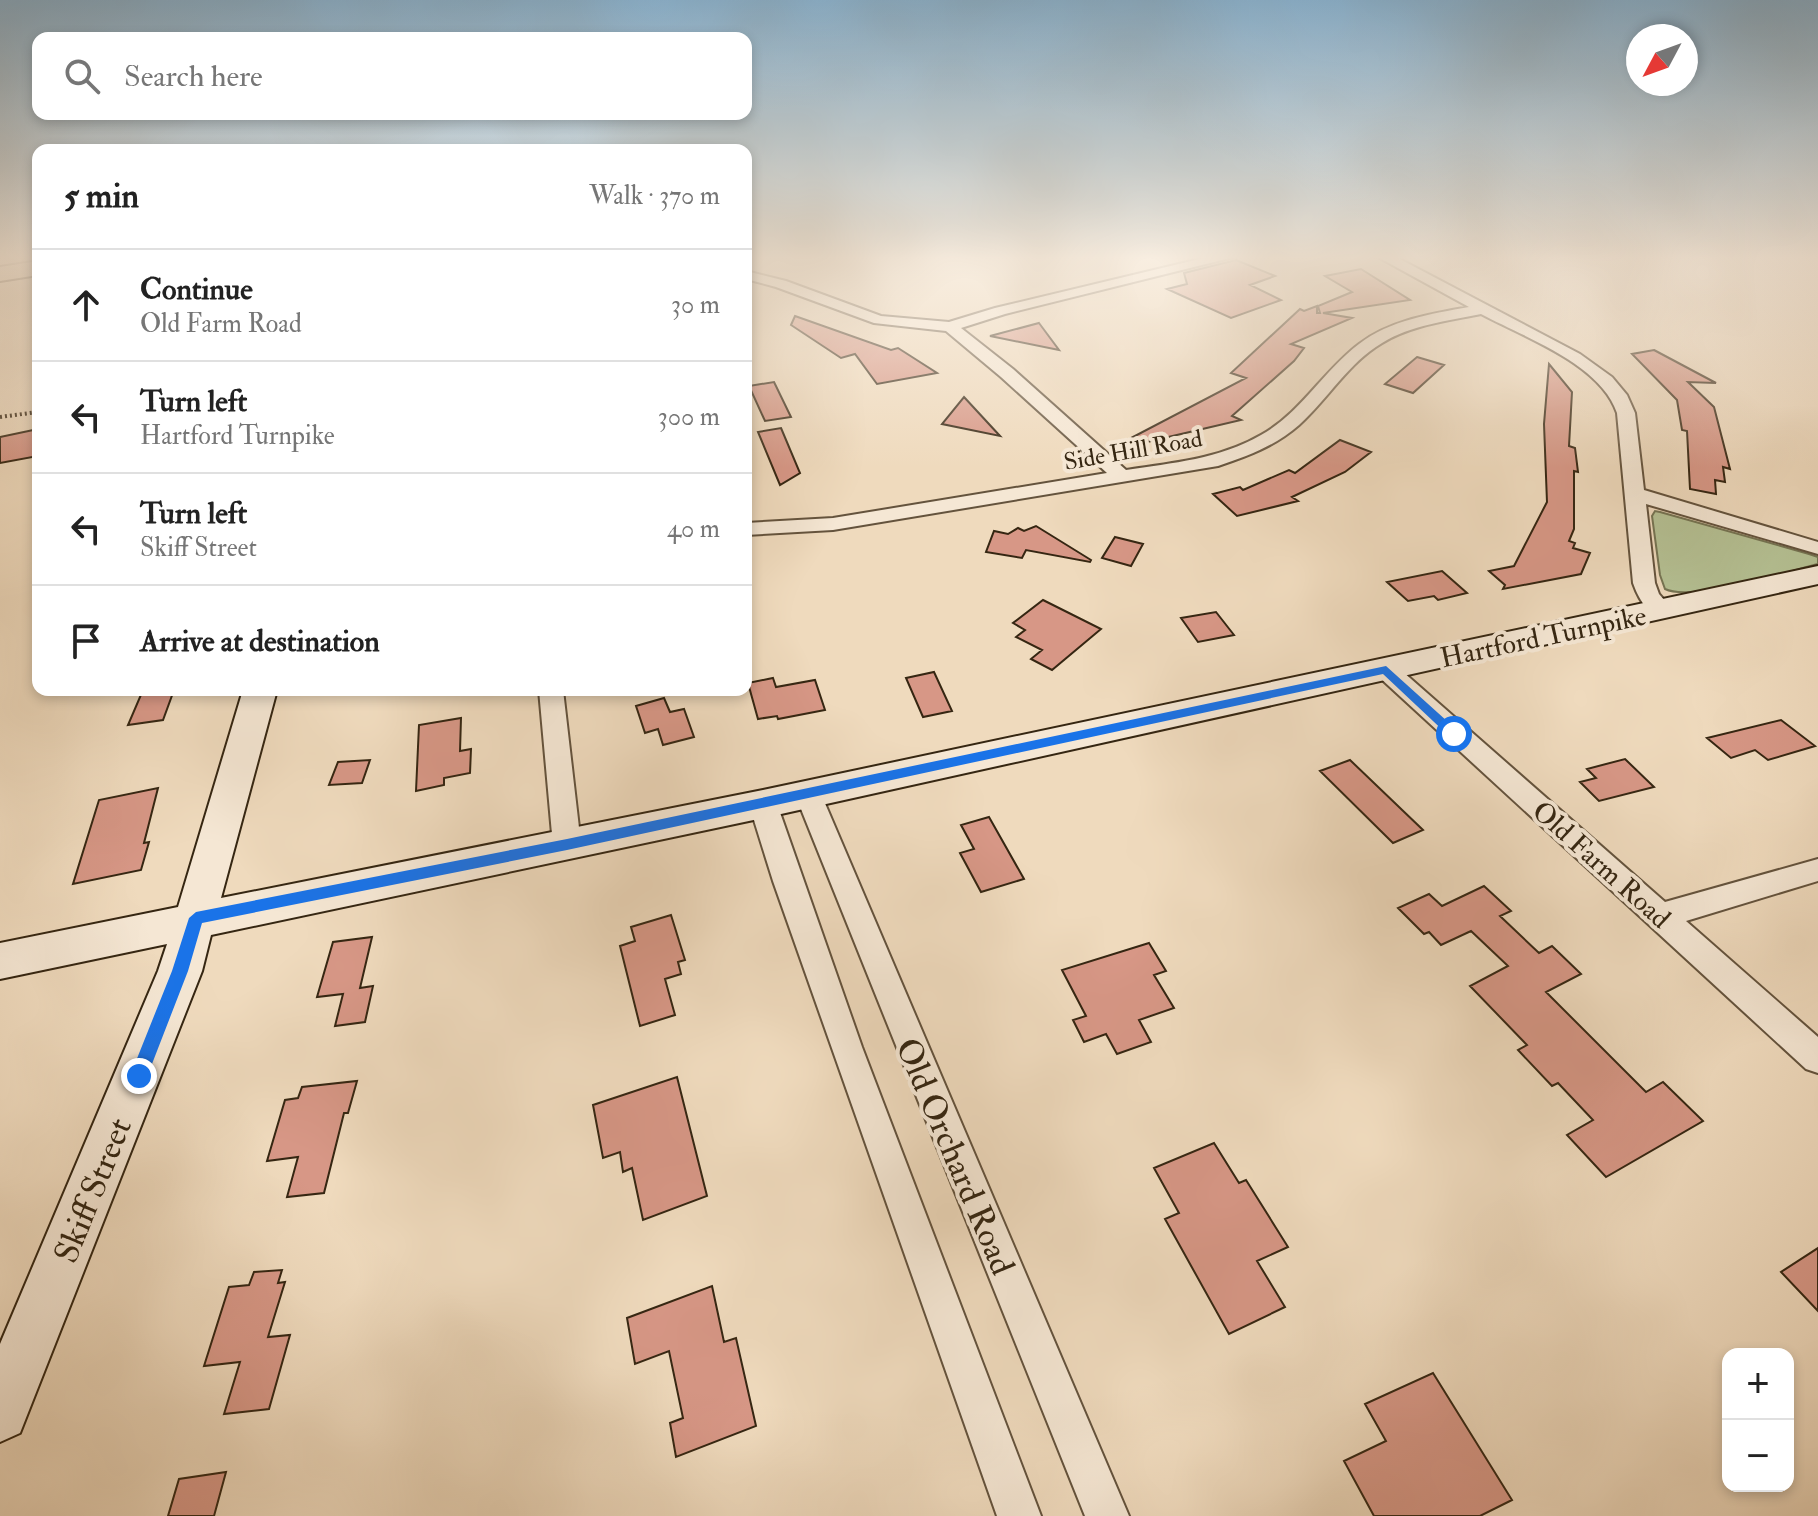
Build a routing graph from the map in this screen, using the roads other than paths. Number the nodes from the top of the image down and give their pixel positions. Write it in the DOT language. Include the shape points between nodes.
graph roads {
  1 [pos="950,327"];
  2 [pos="1407,327"];
  3 [pos="1516,327"];
  4 [pos="1122,477"];
  5 [pos="1633,493"];
  6 [pos="752,529"];
  7 [pos="1818,548"];
  8 [pos="1818,575"];
  9 [pos="1662,610"];
  10 [pos="1386,670"];
  11 [pos="258,696"];
  12 [pos="552,696"];
  13 [pos="808,794"];
  14 [pos="763,804"];
  15 [pos="567,845"];
  16 [pos="1818,870"];
  17 [pos="1660,916"];
  18 [pos="196,918"];
  19 [pos="0,961"];
  20 [pos="1818,1058"];
  21 [pos="0,1413"];
  22 [pos="1019,1516"];
  23 [pos="1107,1516"];
  1 -- 4 [label="street"];
  2 -- 4 [label="street, Side Hill Road" via="1365,347 1283,430 1242,452"];
  3 -- 5 [label="street" via="1585,364 1622,398"];
  4 -- 6 [label="street, Side Hill Road" via="833,524"];
  5 -- 7 [label="street"];
  5 -- 9 [label="street" via="1644,583"];
  8 -- 9 [label="main road, Hartford Turnpike"];
  9 -- 10 [label="main road, Hartford Turnpike"];
  10 -- 13 [label="main road, Hartford Turnpike"];
  10 -- 17 [label="street, Old Farm Road"];
  11 -- 18 [label="main road, Skiff Street"];
  12 -- 15 [label="street"];
  13 -- 14 [label="main road, Hartford Turnpike"];
  13 -- 23 [label="street, Old Orchard Road"];
  14 -- 15 [label="main road, Hartford Turnpike"];
  14 -- 22 [label="street, Old Orchard Road" via="846,1047"];
  15 -- 18 [label="main road, Hartford Turnpike"];
  16 -- 17 [label="street"];
  17 -- 20 [label="street, Old Farm Road"];
  18 -- 19 [label="main road, Hartford Turnpike"];
  18 -- 21 [label="main road, Skiff Street" via="139,1076"];
}
